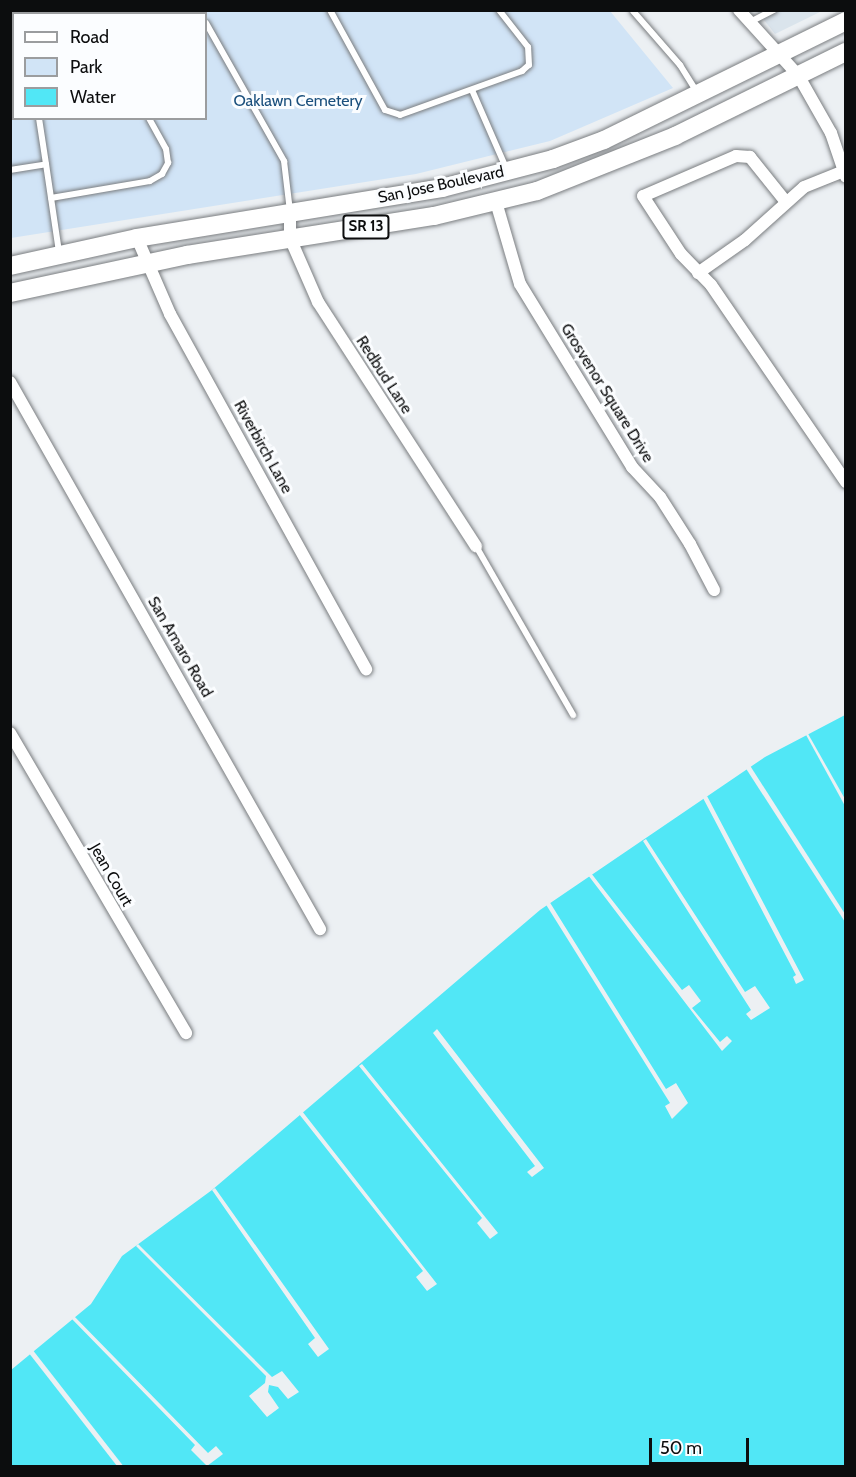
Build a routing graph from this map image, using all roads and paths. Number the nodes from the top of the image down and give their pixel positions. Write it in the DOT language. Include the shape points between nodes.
graph roads {
  1 [pos="330,10"];
  2 [pos="499,10"];
  3 [pos="739,10"];
  4 [pos="774,10"];
  5 [pos="633,11"];
  6 [pos="846,21"];
  7 [pos="749,22"];
  8 [pos="207,25"];
  9 [pos="846,52"];
  10 [pos="777,55"];
  11 [pos="798,75"];
  12 [pos="472,90"];
  13 [pos="699,95"];
  14 [pos="39,120"];
  15 [pos="150,120"];
  16 [pos="46,164"];
  17 [pos="10,170"];
  18 [pos="508,172"];
  19 [pos="845,174"];
  20 [pos="51,198"];
  21 [pos="496,202"];
  22 [pos="786,202"];
  23 [pos="290,213"];
  24 [pos="137,238"];
  25 [pos="290,238"];
  26 [pos="59,254"];
  27 [pos="147,263"];
  28 [pos="10,266"];
  29 [pos="698,273"];
  30 [pos="10,293"];
  31 [pos="10,382"];
  32 [pos="846,482"];
  33 [pos="476,546"];
  34 [pos="714,590"];
  35 [pos="366,669"];
  36 [pos="573,715"];
  37 [pos="10,733"];
  38 [pos="321,928"];
  39 [pos="186,1034"];
  1 -- 12 [label="lane" via="385,110 392,114 400,115"];
  2 -- 12 [label="lane" via="528,47 529,65"];
  3 -- 7 [label="street"];
  4 -- 7 [label="lane"];
  5 -- 13 [label="lane" via="680,65"];
  6 -- 10 [label="main road, San Jose Boulevard / SR 13"];
  7 -- 10 [label="street"];
  8 -- 23 [label="lane" via="284,161"];
  9 -- 11 [label="main road, San Jose Boulevard / SR 13"];
  10 -- 11 [label="street"];
  10 -- 13 [label="main road, San Jose Boulevard / SR 13"];
  11 -- 19 [label="street" via="831,133"];
  11 -- 21 [label="main road, San Jose Boulevard / SR 13" via="600,169"];
  12 -- 18 [label="lane"];
  13 -- 18 [label="main road, San Jose Boulevard / SR 13" via="604,140"];
  14 -- 16 [label="lane"];
  15 -- 20 [label="lane" via="166,149 168,163 162,174 150,181"];
  16 -- 17 [label="lane"];
  16 -- 20 [label="lane"];
  18 -- 23 [label="main road, San Jose Boulevard / SR 13" via="442,188"];
  19 -- 22 [label="street" via="814,181"];
  20 -- 26 [label="lane"];
  21 -- 25 [label="main road, San Jose Boulevard / SR 13" via="434,216"];
  21 -- 34 [label="street, Grosvenor Square Drive" via="520,284 632,467 660,497 690,544"];
  22 -- 29 [label="street" via="745,240"];
  22 -- 29 [label="street" via="750,157 736,156 643,196"];
  23 -- 24 [label="main road, San Jose Boulevard / SR 13"];
  23 -- 25 [label="street, Redbud Lane"];
  24 -- 26 [label="main road, San Jose Boulevard / SR 13"];
  24 -- 27 [label="street, Riverbirch Lane"];
  25 -- 27 [label="main road, San Jose Boulevard / SR 13"];
  25 -- 33 [label="street, Redbud Lane" via="318,302"];
  26 -- 28 [label="main road, San Jose Boulevard / SR 13"];
  27 -- 30 [label="main road, San Jose Boulevard / SR 13"];
  27 -- 35 [label="street, Riverbirch Lane" via="170,314"];
  29 -- 32 [label="street" via="711,285"];
  31 -- 38 [label="street, San Amaro Road"];
  33 -- 36 [label="lane"];
  37 -- 39 [label="street, Jean Court"];
}
